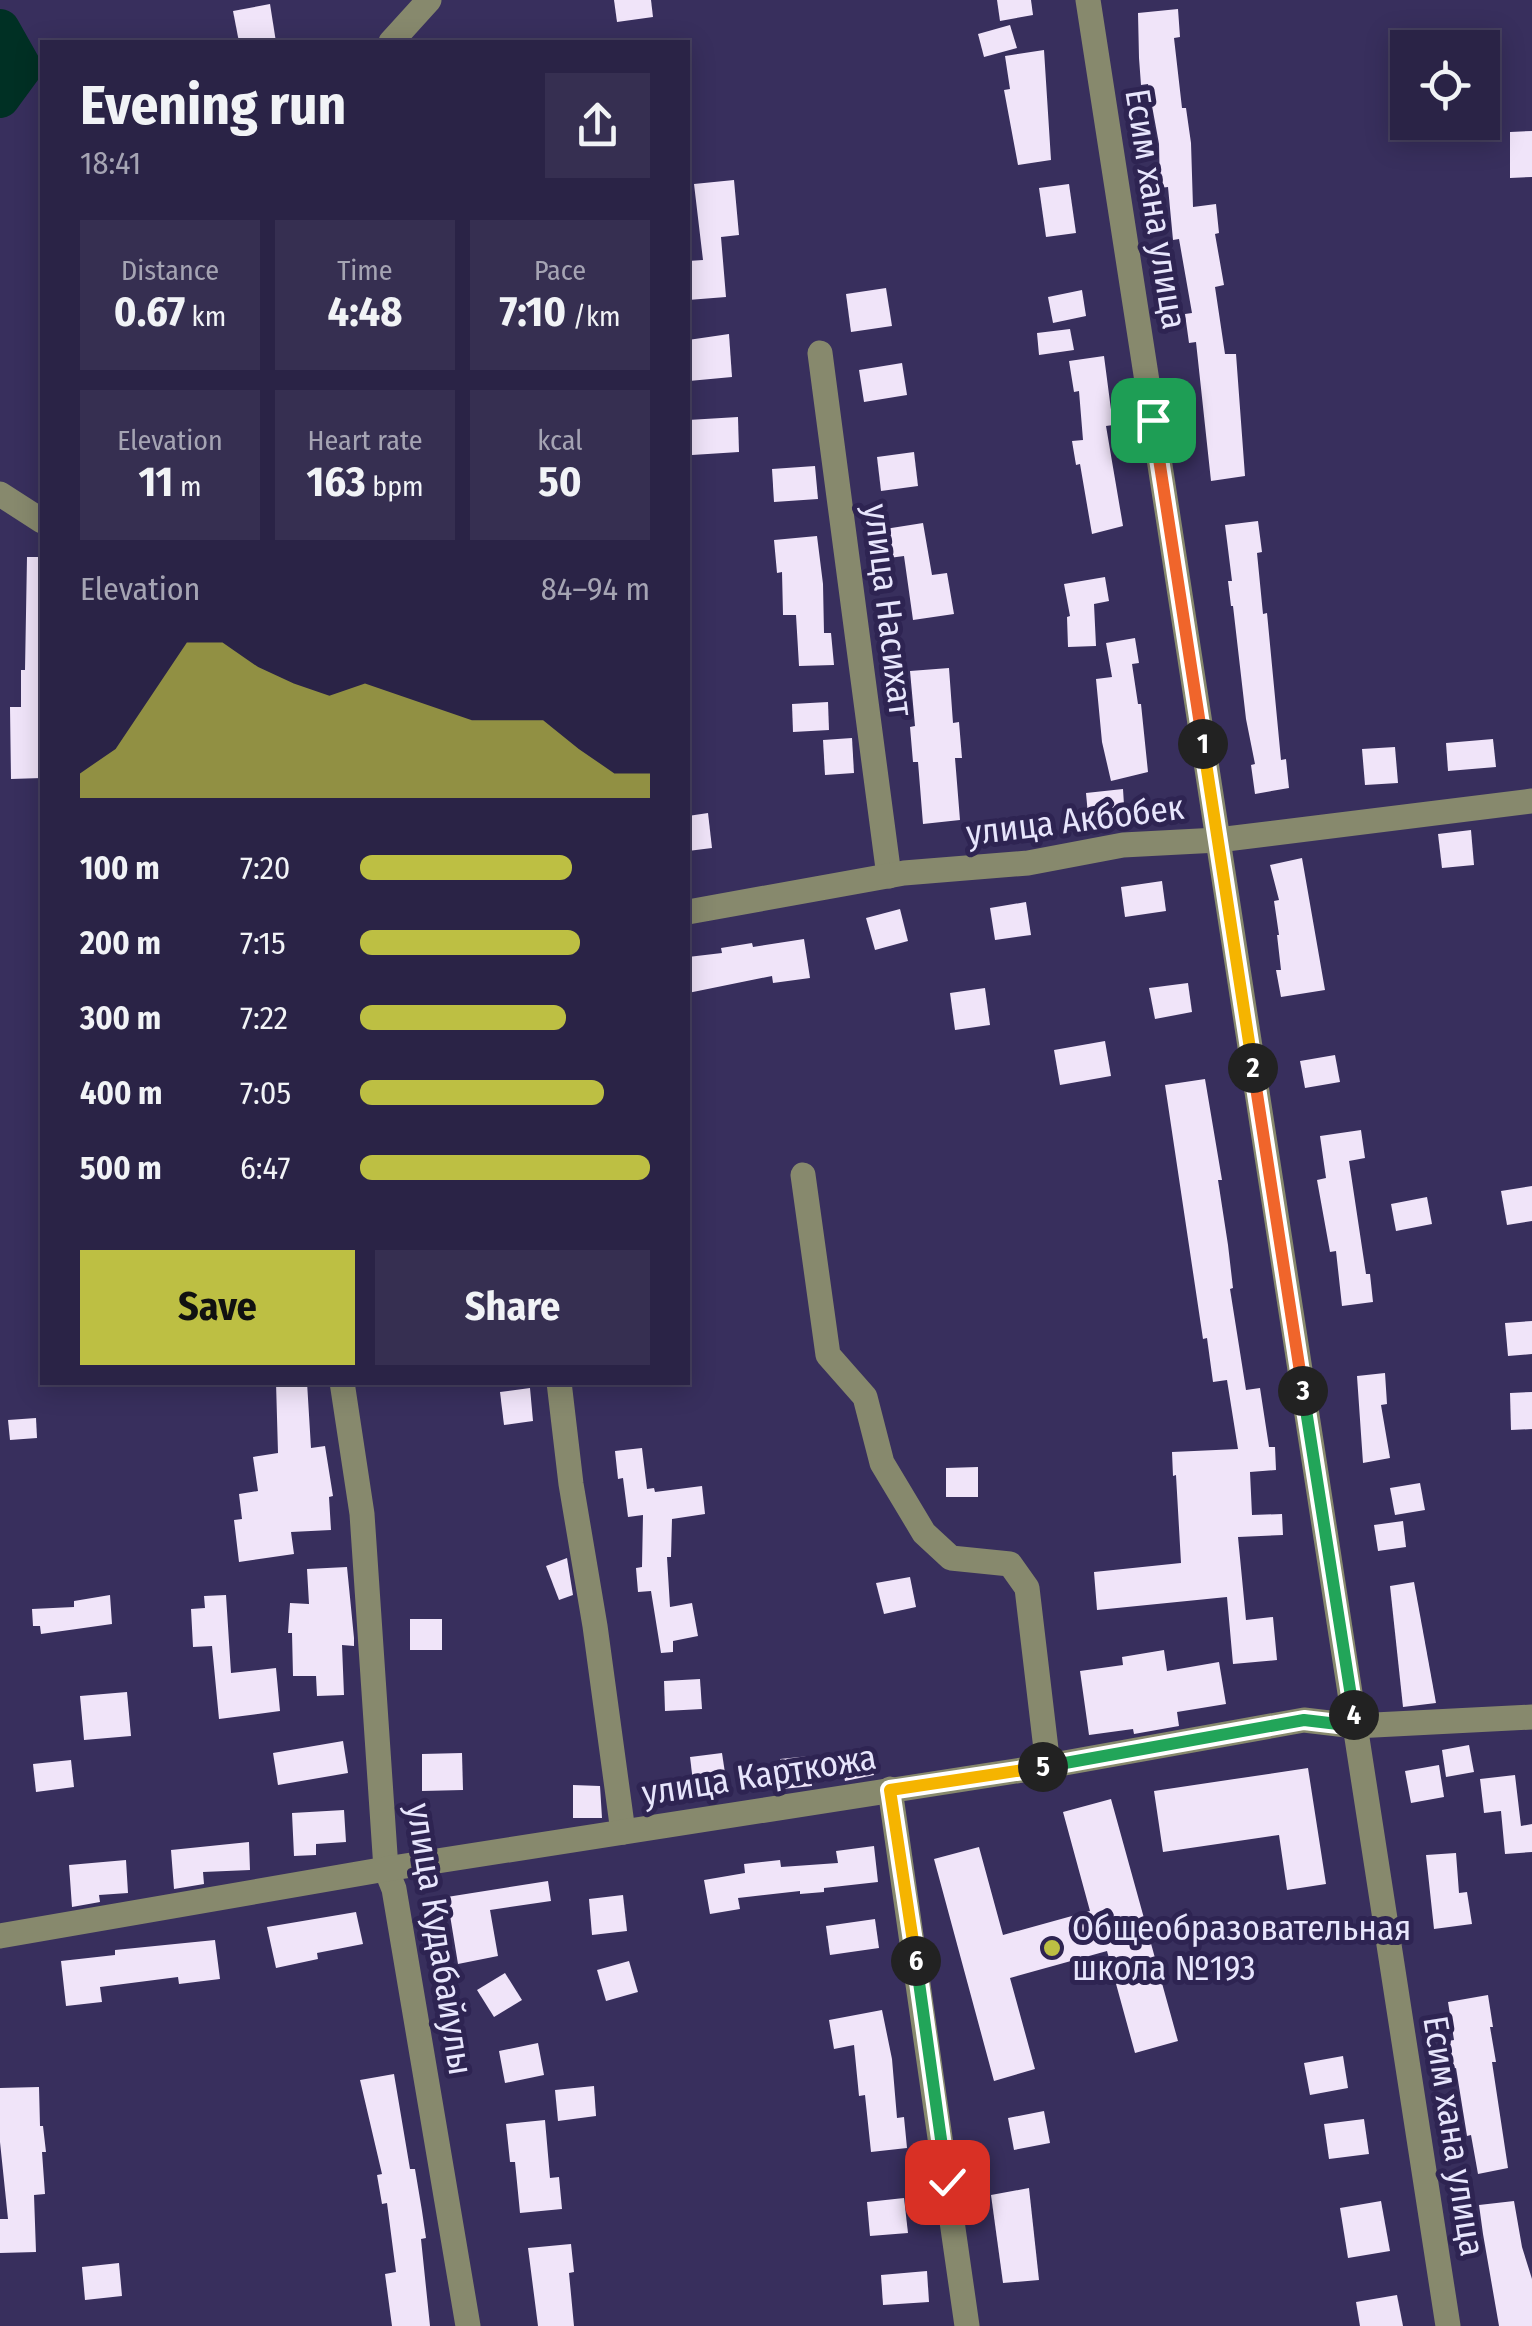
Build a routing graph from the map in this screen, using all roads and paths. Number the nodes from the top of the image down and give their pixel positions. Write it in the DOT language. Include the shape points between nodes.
graph roads {
  1 [pos="428,0"];
  2 [pos="1088,0"];
  3 [pos="393,40"];
  4 [pos="820,353"];
  5 [pos="0,494"];
  6 [pos="40,520"];
  7 [pos="1532,801"];
  8 [pos="1218,840"];
  9 [pos="889,876"];
  10 [pos="690,912"];
  11 [pos="803,1175"];
  12 [pos="342,1385"];
  13 [pos="560,1385"];
  14 [pos="1532,1716"];
  15 [pos="1355,1726"];
  16 [pos="1048,1766"];
  17 [pos="890,1790"];
  18 [pos="623,1832"];
  19 [pos="386,1869"];
  20 [pos="0,1936"];
  21 [pos="468,2326"];
  22 [pos="967,2326"];
  23 [pos="1448,2326"];
  1 -- 3 [label="street"];
  2 -- 8 [label="street, Есим хана улица"];
  4 -- 9 [label="street, улица Насихат"];
  5 -- 6 [label="street"];
  7 -- 8 [label="street, улица Акбобек"];
  8 -- 9 [label="street, улица Акбобек"];
  8 -- 15 [label="street, Есим хана улица"];
  9 -- 10 [label="street, улица Акбобек"];
  11 -- 16 [label="street" via="828,1354 865,1397 882,1463 924,1533 951,1558 1010,1564 1027,1588"];
  12 -- 19 [label="street, улица Кудабайулы" via="362,1514"];
  13 -- 18 [label="street"];
  14 -- 15 [label="street, улица Карткожа"];
  15 -- 16 [label="street, улица Карткожа" via="1304,1720"];
  15 -- 23 [label="street, Есим хана улица"];
  16 -- 17 [label="street, улица Карткожа"];
  17 -- 18 [label="street, улица Карткожа"];
  17 -- 22 [label="street"];
  18 -- 19 [label="street, улица Карткожа"];
  19 -- 20 [label="street, улица Карткожа"];
  19 -- 21 [label="street, улица Кудабайулы"];
}
